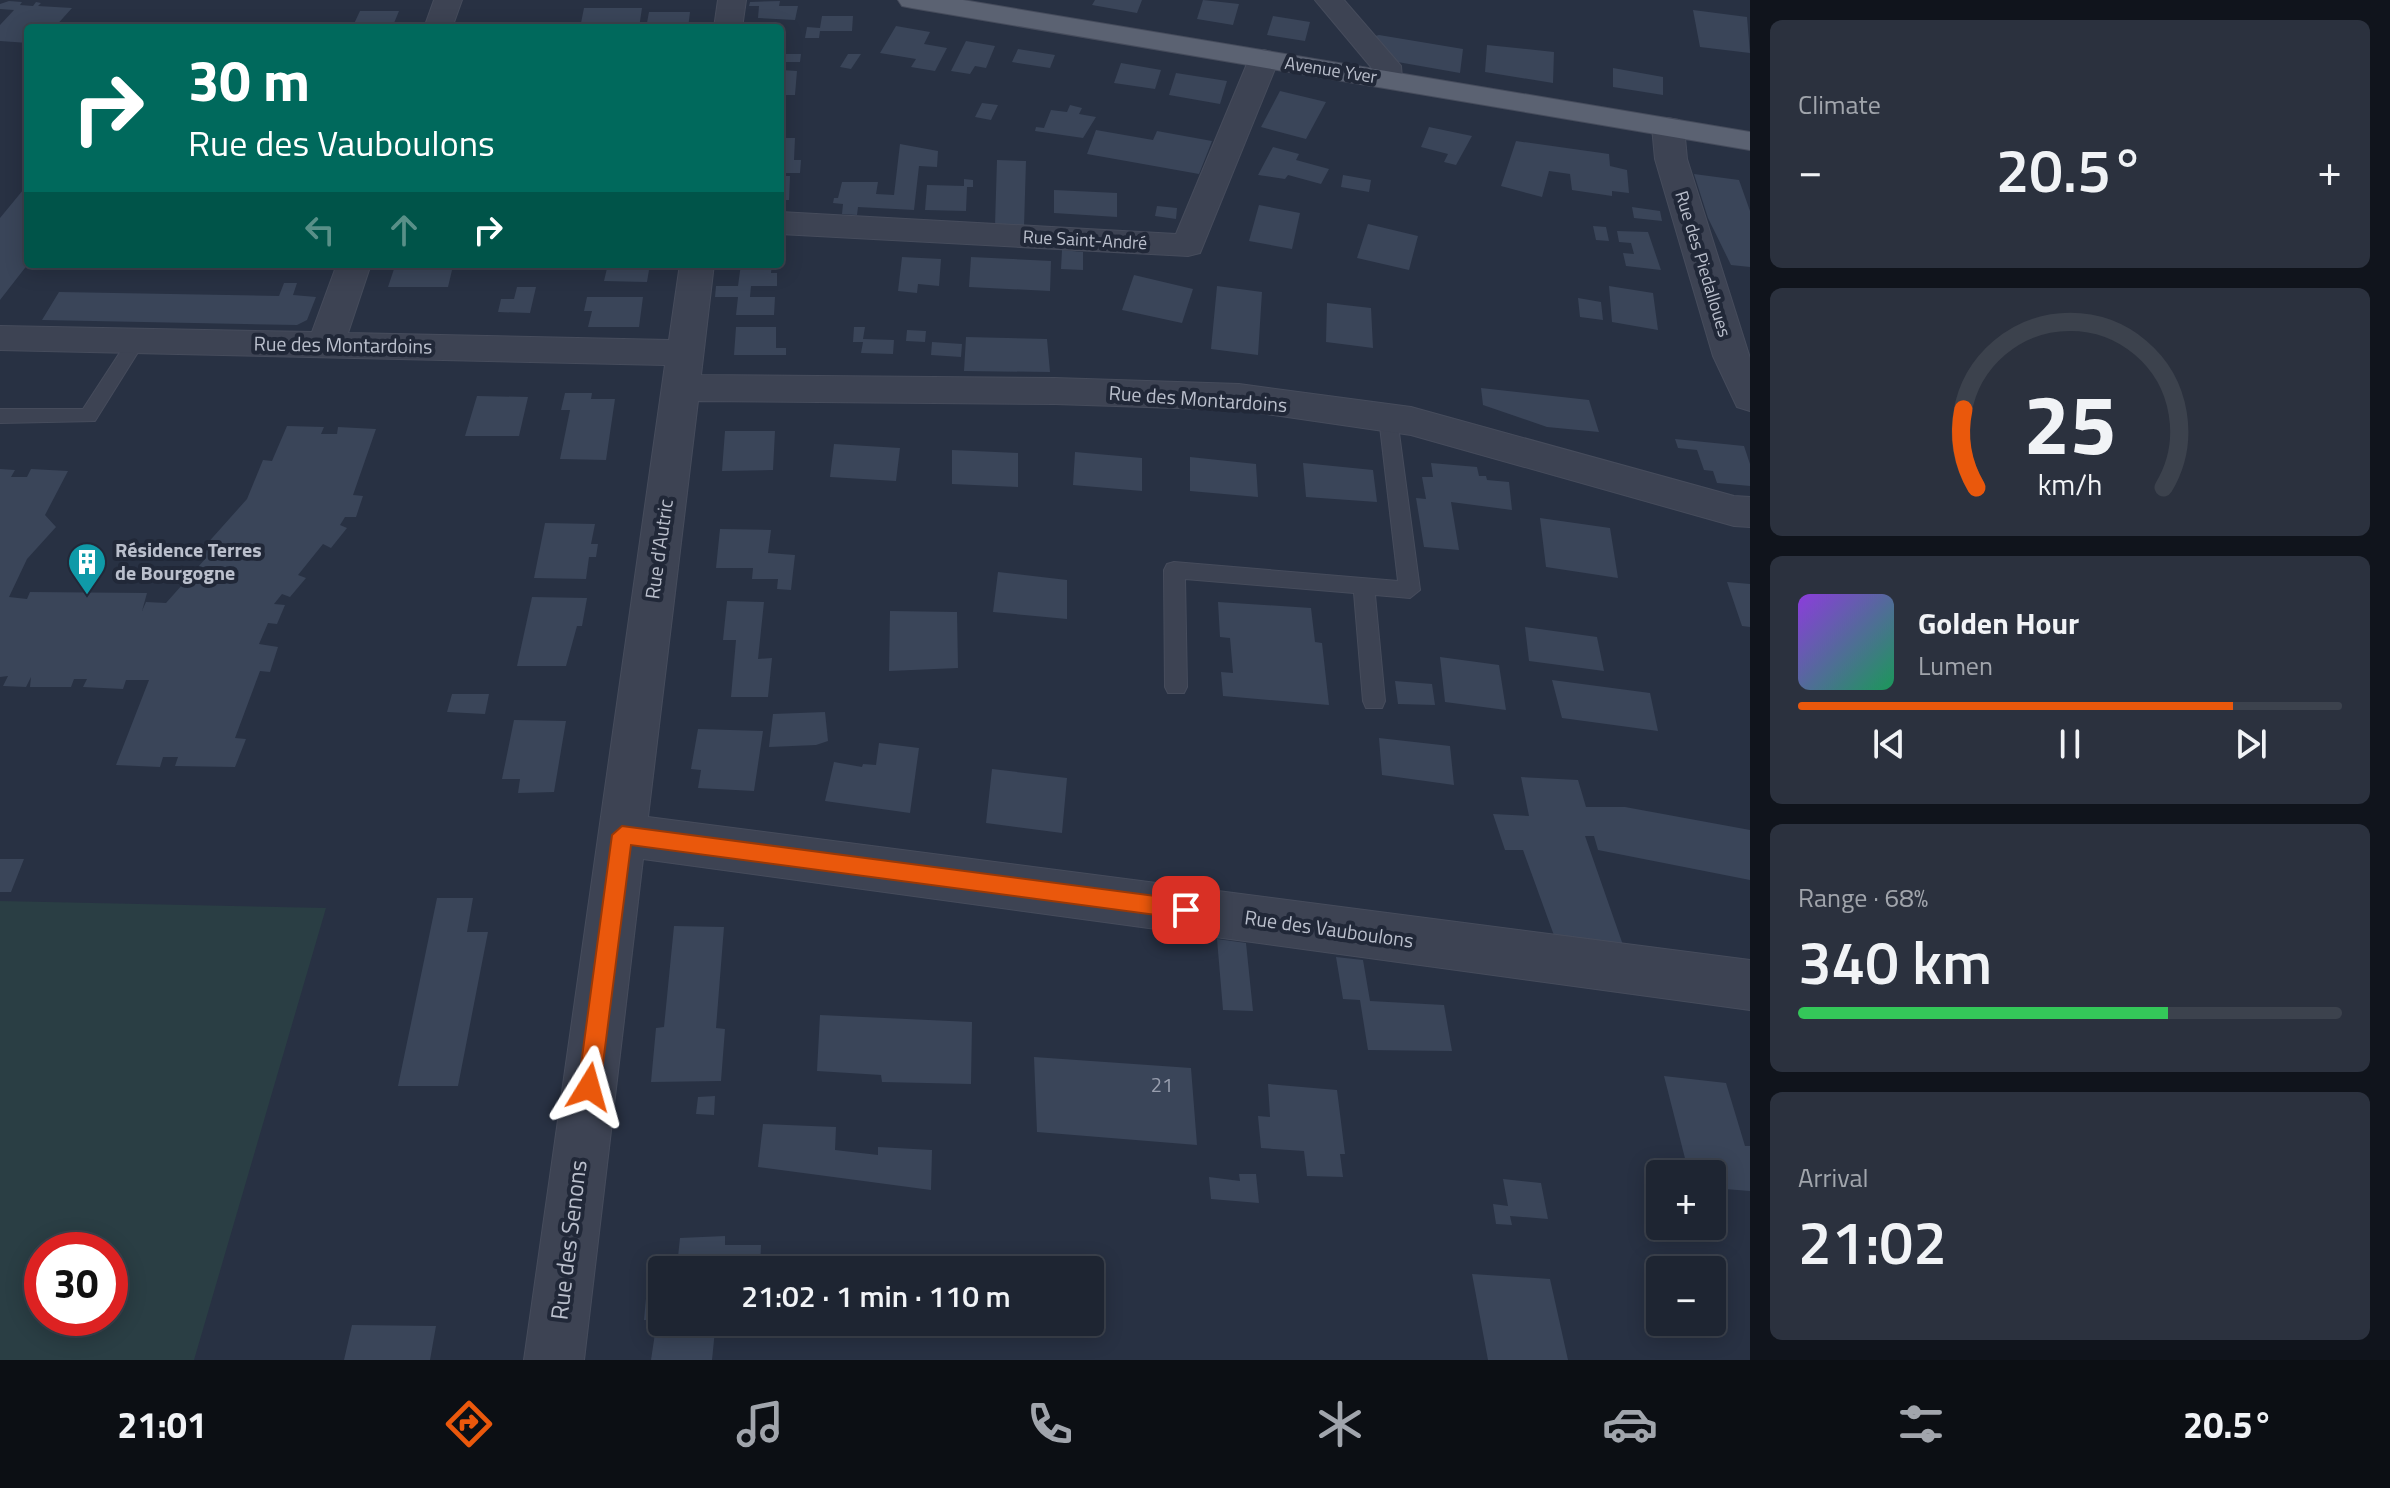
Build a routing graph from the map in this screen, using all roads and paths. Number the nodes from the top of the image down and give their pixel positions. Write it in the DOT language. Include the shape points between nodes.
graph roads {
  1 [pos="448,0"];
  2 [pos="732,0"];
  3 [pos="912,0"];
  4 [pos="1329,0"];
  5 [pos="439,24"];
  6 [pos="729,24"];
  7 [pos="1264,59"];
  8 [pos="1387,79"];
  9 [pos="1668,127"];
  10 [pos="1750,141"];
  11 [pos="784,223"];
  12 [pos="353,268"];
  13 [pos="696,268"];
  14 [pos="0,338"];
  15 [pos="136,341"];
  16 [pos="326,344"];
  17 [pos="683,370"];
  18 [pos="1750,398"];
  19 [pos="0,416"];
  20 [pos="1388,418"];
  21 [pos="1750,512"];
  22 [pos="1364,586"];
  23 [pos="1176,687"];
  24 [pos="1374,701"];
  25 [pos="622,835"];
  26 [pos="1750,985"];
  27 [pos="554,1360"];
  1 -- 5 [label="street"];
  2 -- 6 [label="street"];
  3 -- 7 [label="main road, Avenue Yver"];
  4 -- 8 [label="street" via="1386,66"];
  7 -- 8 [label="main road, Avenue Yver"];
  7 -- 11 [label="street, Rue Saint-André" via="1188,245"];
  8 -- 9 [label="main road, Avenue Yver"];
  9 -- 10 [label="main road, Avenue Yver"];
  9 -- 18 [label="street, Rue des Piedalloues" via="1671,159 1731,356"];
  12 -- 16 [label="street"];
  13 -- 17 [label="street, Rue d'Autric"];
  14 -- 15 [label="street, Rue des Montardoins"];
  15 -- 16 [label="street, Rue des Montardoins"];
  15 -- 19 [label="lane" via="88,416"];
  16 -- 17 [label="street, Rue des Montardoins"];
  17 -- 20 [label="street, Rue des Montardoins" via="1239,397"];
  17 -- 25 [label="street, Rue d'Autric"];
  20 -- 21 [label="street, Rue des Montardoins"];
  20 -- 22 [label="lane" via="1410,590"];
  22 -- 23 [label="lane" via="1174,570"];
  22 -- 24 [label="lane"];
  25 -- 26 [label="street, Rue des Vauboulons"];
  25 -- 27 [label="street, Rue des Senons"];
}
